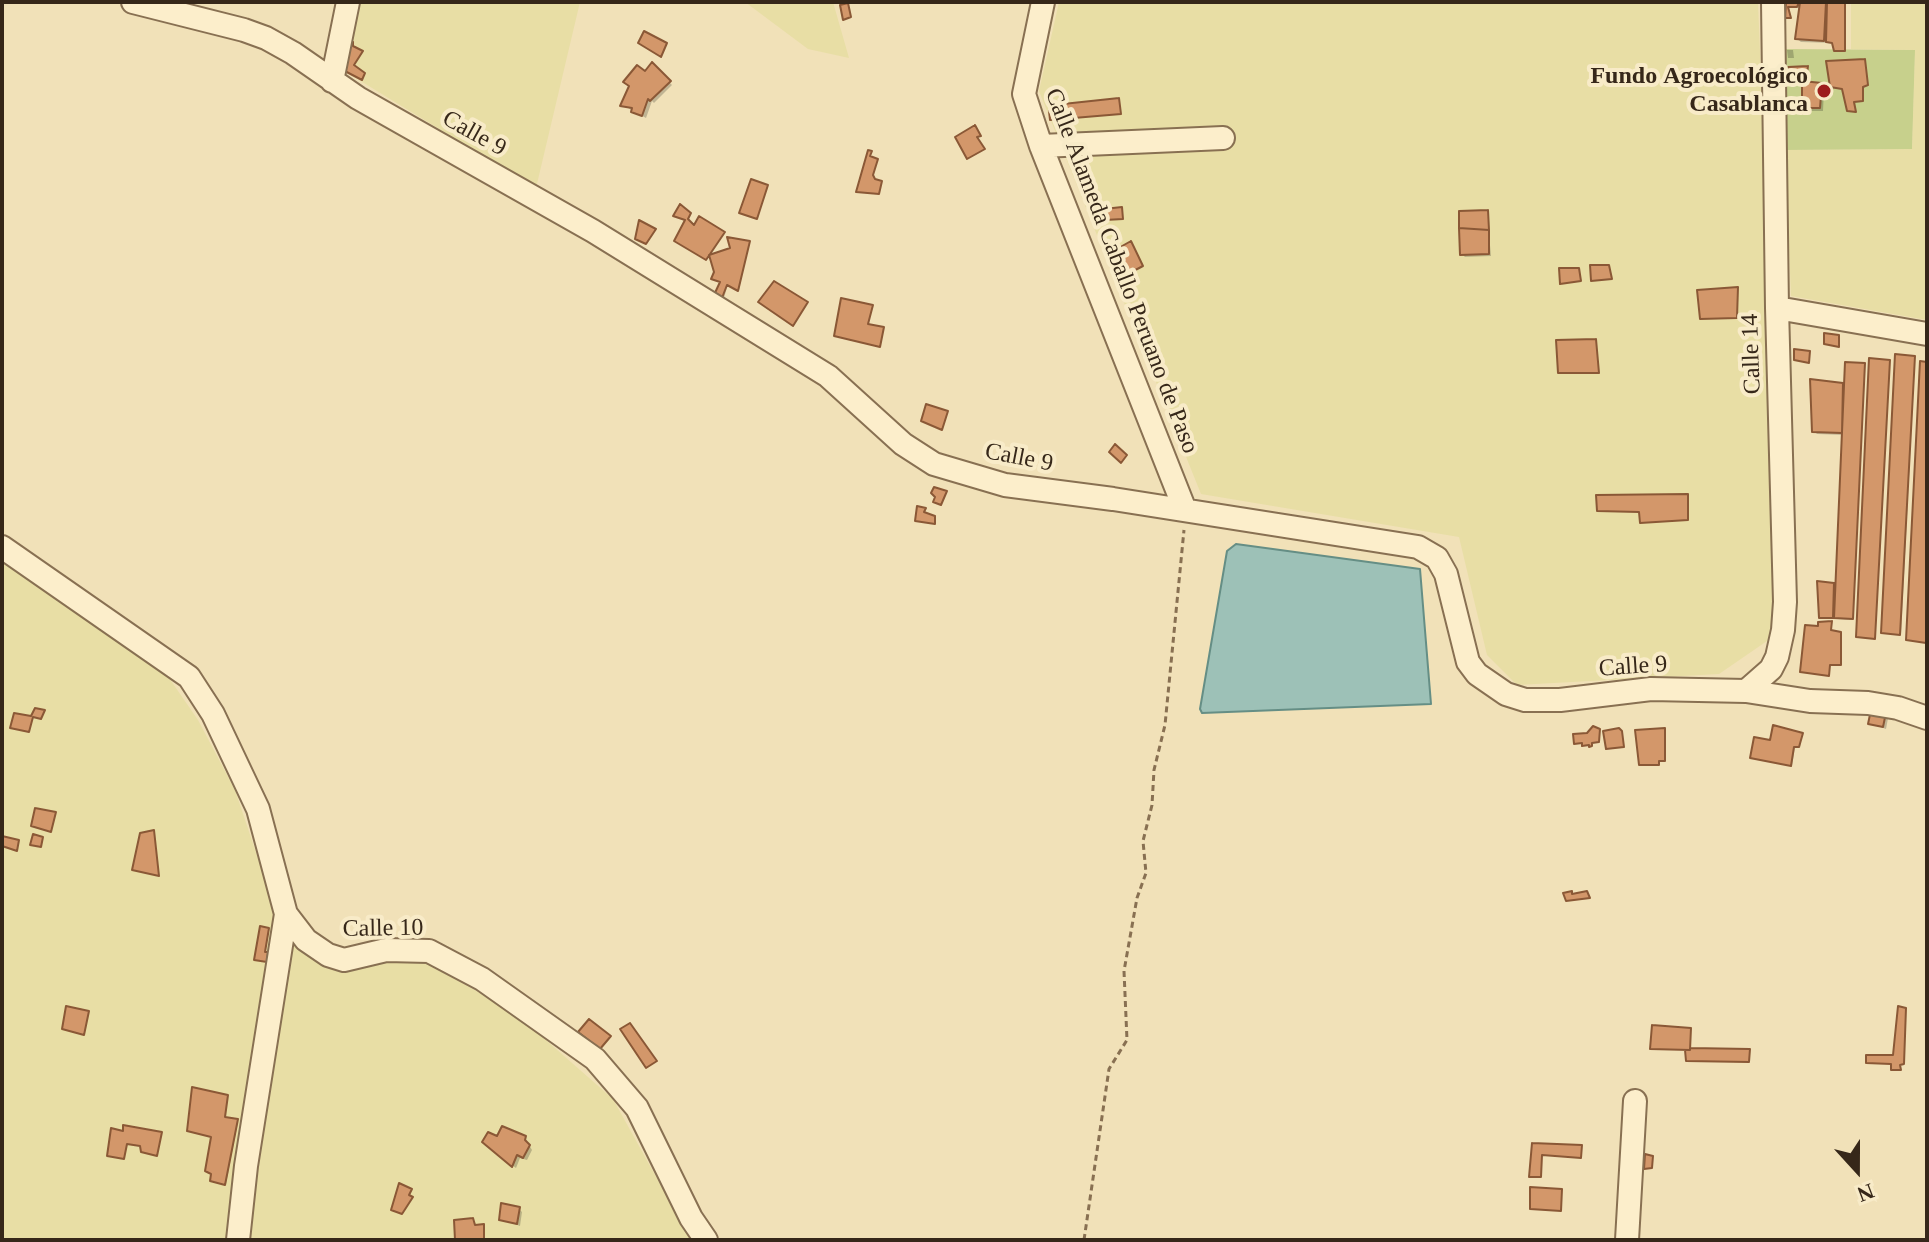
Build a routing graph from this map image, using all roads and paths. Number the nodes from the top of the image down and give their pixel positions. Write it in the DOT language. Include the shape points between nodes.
graph roads {
  1 [pos="133,2"];
  2 [pos="348,2"];
  3 [pos="1043,2"];
  4 [pos="1773,2"];
  5 [pos="332,81"];
  6 [pos="1223,138"];
  7 [pos="1041,146"];
  8 [pos="1777,308"];
  9 [pos="1927,334"];
  10 [pos="1185,510"];
  11 [pos="2,547"];
  12 [pos="1746,691"];
  13 [pos="1927,718"];
  14 [pos="286,914"];
  15 [pos="1635,1101"];
  16 [pos="238,1240"];
  17 [pos="706,1240"];
  18 [pos="1084,1240"];
  19 [pos="1627,1240"];
  1 -- 5 [label="street, Calle 9" via="266,38"];
  2 -- 5 [label="street"];
  3 -- 7 [label="street, Calle Alameda Caballo Peruano de Paso" via="1023,90"];
  4 -- 8 [label="street, Calle 14"];
  5 -- 10 [label="street, Calle 9" via="593,231 828,376 903,444 934,464 1005,485"];
  6 -- 7 [label="street"];
  7 -- 10 [label="street, Calle Alameda Caballo Peruano de Paso"];
  8 -- 9 [label="street"];
  8 -- 12 [label="street, Calle 14" via="1783,630 1771,669"];
  10 -- 12 [label="street, Calle 9" via="1418,547 1437,558 1446,574 1468,662 1506,694 1560,700 1651,689"];
  10 -- 18 [label="path" via="1165,725 1143,841 1146,873 1124,971 1127,1040 1109,1069"];
  11 -- 14 [label="street, Calle 10" via="189,677 213,714 258,809"];
  12 -- 13 [label="street, Calle 9" via="1898,708"];
  14 -- 16 [label="street"];
  14 -- 17 [label="street, Calle 10" via="306,940 344,960 386,950 429,951 482,979 595,1059 637,1108"];
  15 -- 19 [label="street"];
}
